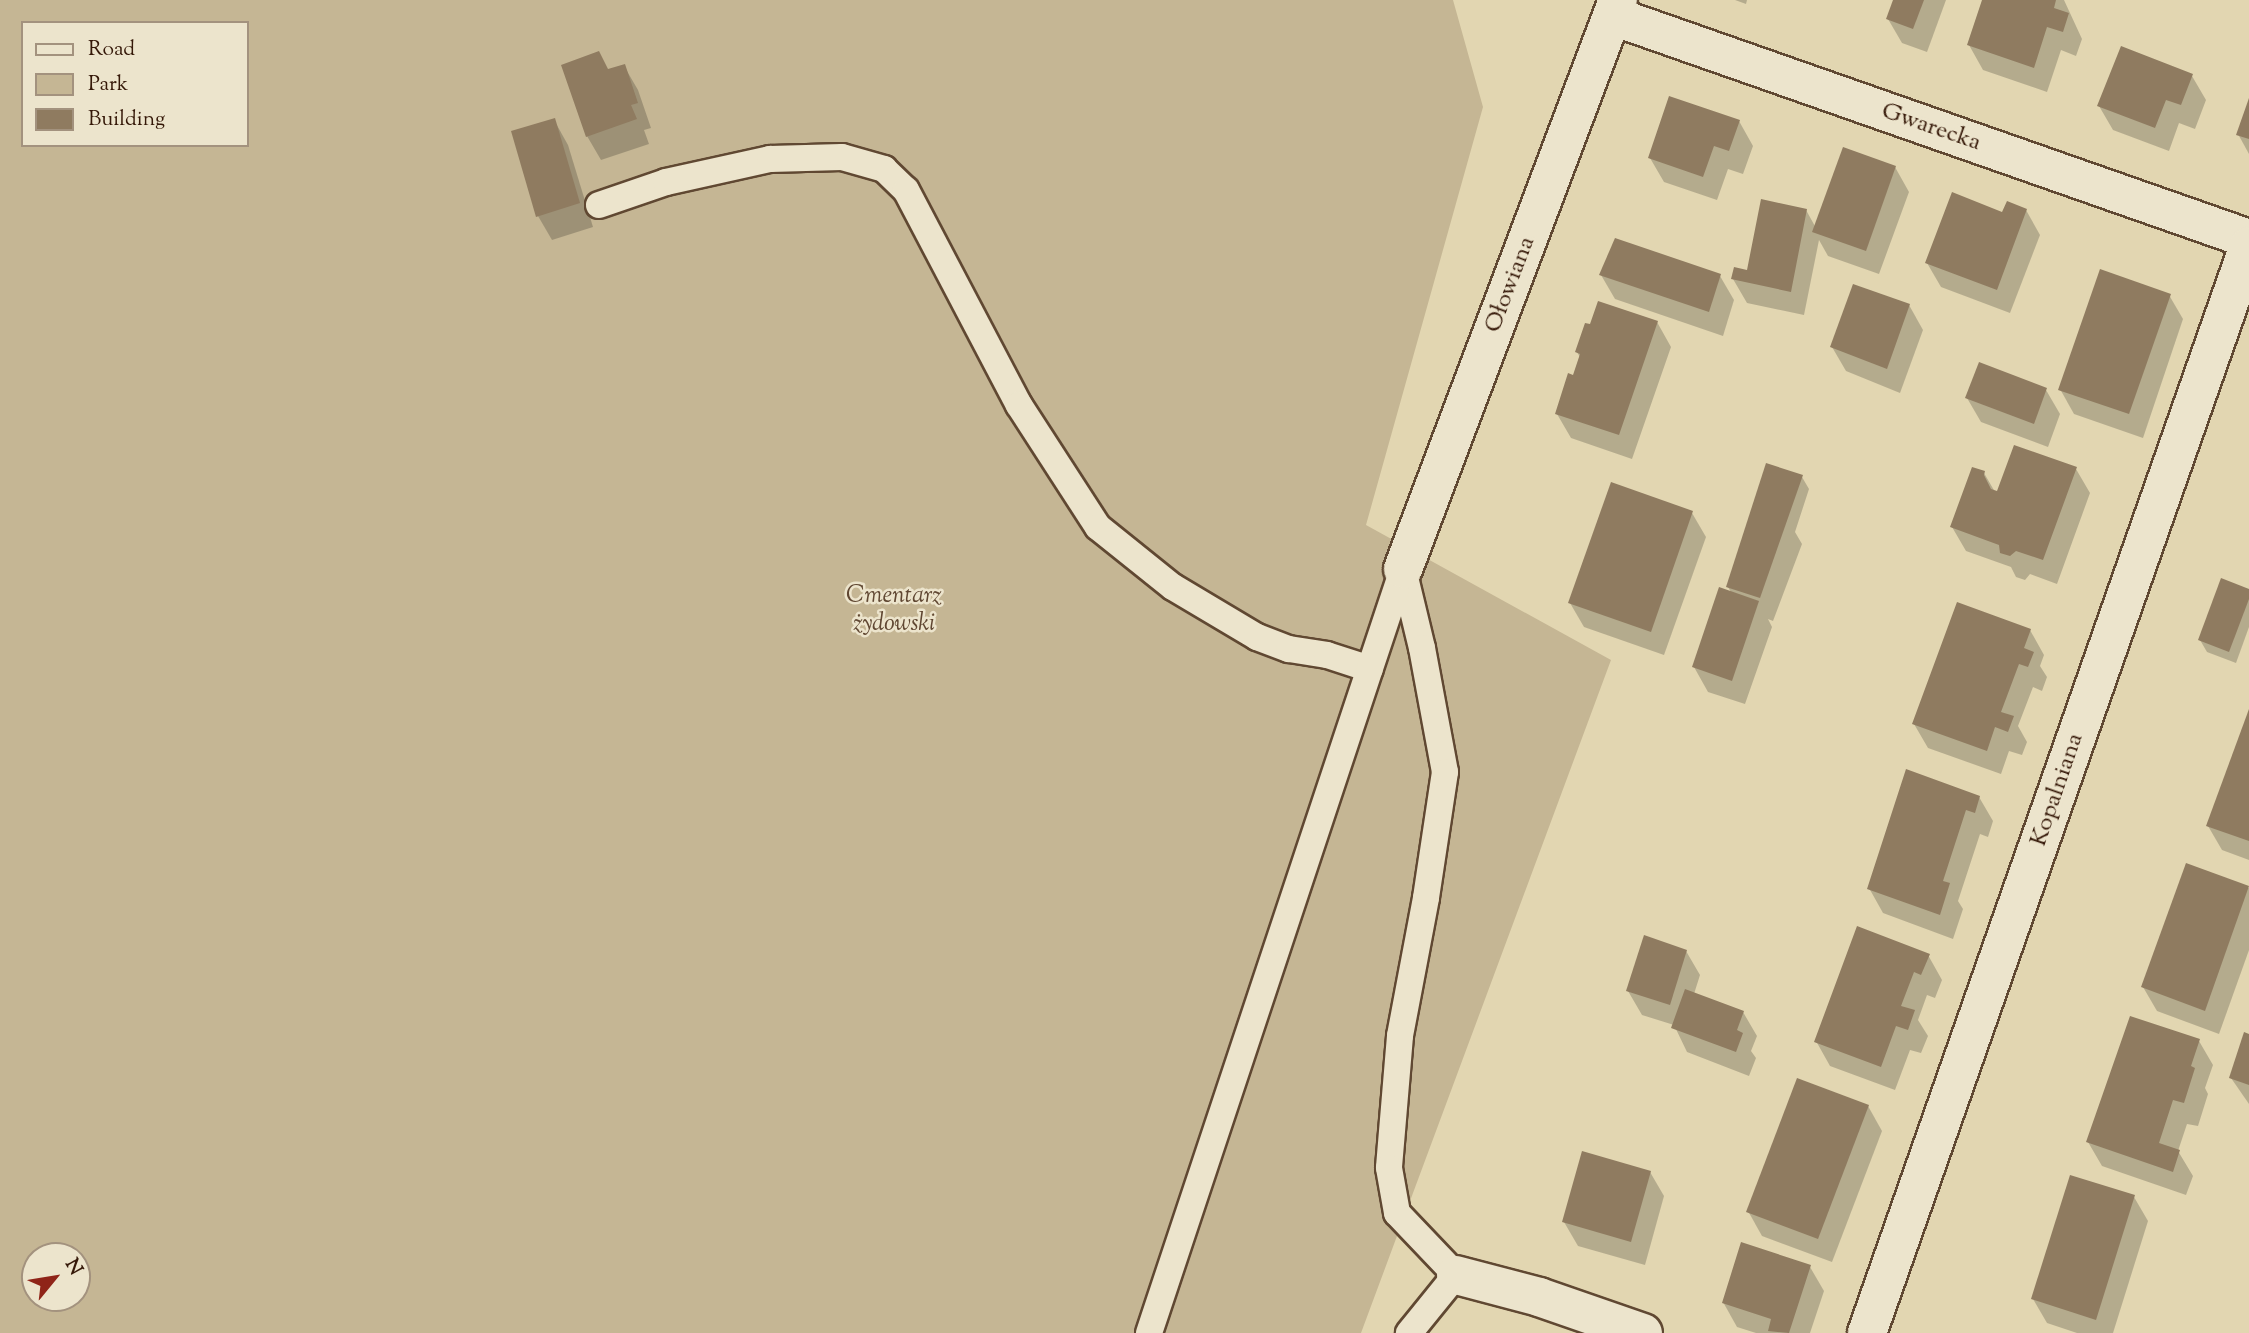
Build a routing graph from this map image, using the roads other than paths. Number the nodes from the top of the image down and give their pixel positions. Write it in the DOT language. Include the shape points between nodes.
graph roads {
  1 [pos="1616,8"];
  2 [pos="598,205"];
  3 [pos="2249,240"];
  4 [pos="2249,246"];
  5 [pos="1403,569"];
  6 [pos="1370,669"];
  7 [pos="1457,1275"];
  8 [pos="1149,1333"];
  9 [pos="1409,1333"];
  10 [pos="1643,1333"];
  11 [pos="1867,1333"];
  1 -- 3 [label="street, Gwarecka"];
  1 -- 5 [label="street, Ołowiana"];
  2 -- 6 [label="lane" via="666,182 770,159 842,157 884,169 906,190 1019,405 1098,527 1174,587 1256,637"];
  4 -- 11 [label="street, Kopalniana"];
  5 -- 6 [label="lane"];
  5 -- 7 [label="lane" via="1445,772 1400,1036 1389,1168 1397,1213"];
  6 -- 8 [label="lane"];
  7 -- 9 [label="lane"];
  7 -- 10 [label="street"];
}
